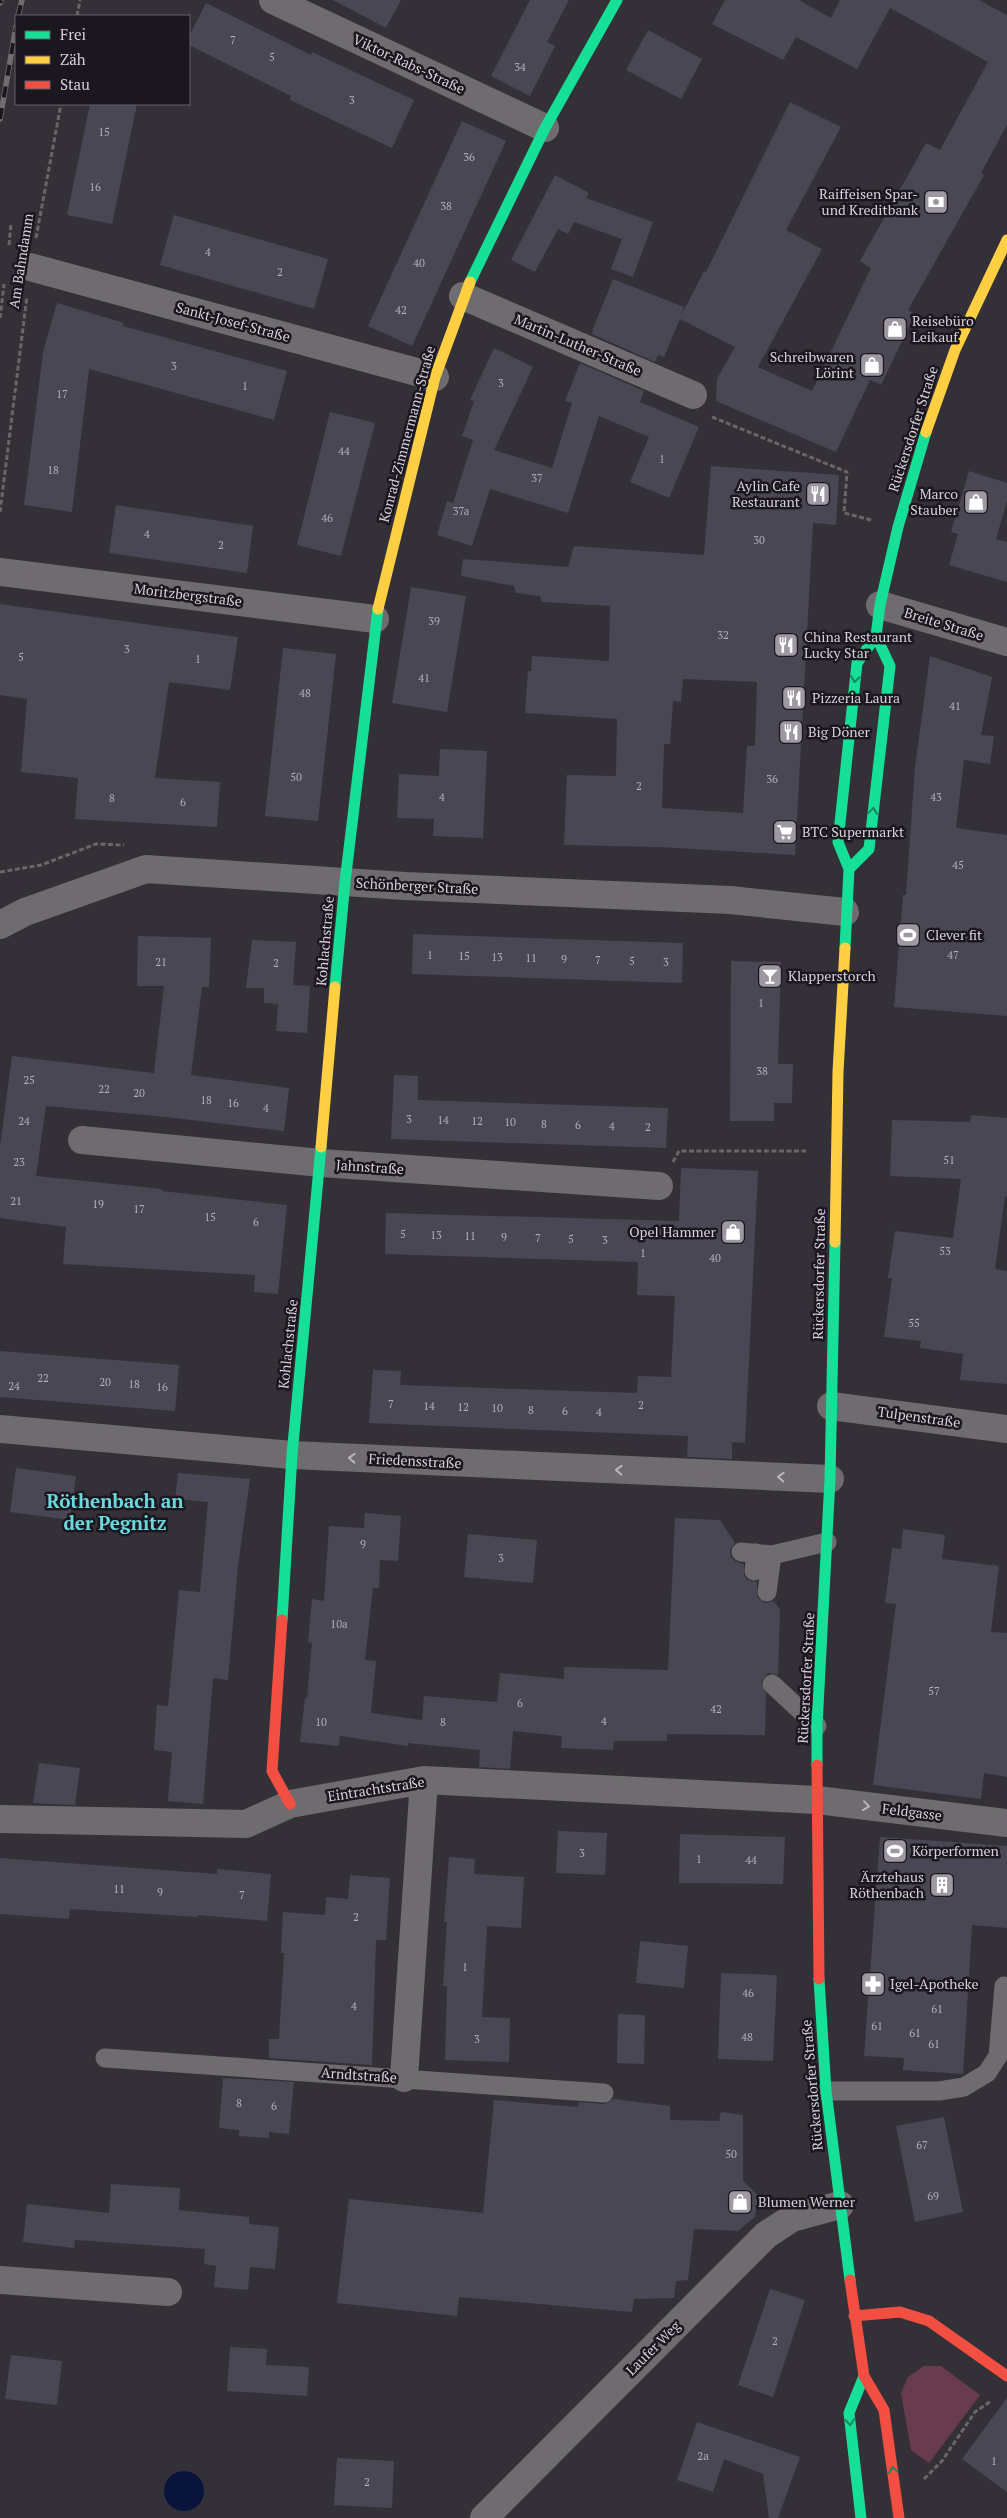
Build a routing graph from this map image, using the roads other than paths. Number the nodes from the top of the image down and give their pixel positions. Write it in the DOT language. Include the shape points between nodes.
graph roads {
  1 [pos="273,0"];
  2 [pos="617,0"];
  3 [pos="545,128"];
  4 [pos="1007,240"];
  5 [pos="30,267"];
  6 [pos="463,296"];
  7 [pos="435,377"];
  8 [pos="693,395"];
  9 [pos="0,572"];
  10 [pos="880,605"];
  11 [pos="375,619"];
  12 [pos="876,636"];
  13 [pos="1007,642"];
  14 [pos="849,869"];
  15 [pos="345,882"];
  16 [pos="845,912"];
  17 [pos="0,925"];
  18 [pos="82,1140"];
  19 [pos="320,1163"];
  20 [pos="659,1186"];
  21 [pos="832,1406"];
  22 [pos="0,1429"];
  23 [pos="1007,1429"];
  24 [pos="292,1455"];
  25 [pos="830,1479"];
  26 [pos="827,1542"];
  27 [pos="768,1592"];
  28 [pos="772,1684"];
  29 [pos="817,1726"];
  30 [pos="424,1780"];
  31 [pos="817,1800"];
  32 [pos="290,1804"];
  33 [pos="0,1819"];
  34 [pos="1007,1823"];
  35 [pos="1004,1986"];
  36 [pos="105,2058"];
  37 [pos="404,2078"];
  38 [pos="826,2091"];
  39 [pos="604,2093"];
  40 [pos="840,2205"];
  41 [pos="0,2280"];
  42 [pos="168,2292"];
  43 [pos="854,2316"];
  44 [pos="864,2376"];
  45 [pos="1007,2376"];
  46 [pos="484,2518"];
  47 [pos="861,2518"];
  48 [pos="899,2518"];
  1 -- 3 [label="street, Viktor-Rabs-Straße"];
  2 -- 3 [label="main road, Konrad-Zimmermann-Straße"];
  3 -- 6 [label="main road, Konrad-Zimmermann-Straße"];
  4 -- 10 [label="main road, Rückersdorfer Straße" via="955,350 919,454"];
  5 -- 7 [label="street, Sankt-Josef-Straße"];
  6 -- 7 [label="main road, Konrad-Zimmermann-Straße"];
  6 -- 8 [label="street, Martin-Luther-Straße"];
  7 -- 11 [label="main road, Konrad-Zimmermann-Straße"];
  9 -- 11 [label="street, Moritzbergstraße"];
  10 -- 12 [label="main road, Rückersdorfer Straße"];
  10 -- 13 [label="street, Breite Straße"];
  11 -- 15 [label="main road, Konrad-Zimmermann-Straße"];
  12 -- 14 [label="main road, Rückersdorfer Straße, one-way" via="857,663 838,842"];
  14 -- 12 [label="main road, one-way" via="869,849 890,666"];
  14 -- 16 [label="main road, Rückersdorfer Straße"];
  15 -- 16 [label="street, Schönberger Straße" via="730,900"];
  15 -- 17 [label="street, Schönberger Straße" via="146,869 26,912"];
  15 -- 19 [label="main road, Kohlachstraße"];
  16 -- 21 [label="main road, Rückersdorfer Straße"];
  18 -- 19 [label="street, Jahnstraße"];
  19 -- 20 [label="street, Jahnstraße"];
  19 -- 24 [label="main road, Kohlachstraße"];
  21 -- 23 [label="street, Tulpenstraße"];
  21 -- 25 [label="main road, Rückersdorfer Straße"];
  22 -- 24 [label="street, Friedensstraße"];
  25 -- 24 [label="street, Friedensstraße, one-way"];
  24 -- 32 [label="main road, Kohlachstraße" via="272,1772"];
  25 -- 26 [label="main road, Rückersdorfer Straße"];
  26 -- 27 [label="lane" via="756,1558"];
  26 -- 29 [label="main road, Rückersdorfer Straße"];
  28 -- 29 [label="lane"];
  29 -- 31 [label="main road, Rückersdorfer Straße"];
  30 -- 31 [label="street, Eintrachtstraße"];
  30 -- 32 [label="street, Eintrachtstraße"];
  30 -- 37 [label="street, Arndtstraße"];
  31 -- 34 [label="street, Feldgasse, one-way"];
  31 -- 38 [label="main road, Rückersdorfer Straße" via="820,1999"];
  32 -- 33 [label="street, Eintrachtstraße" via="246,1824"];
  35 -- 38 [label="lane" via="998,2056 987,2073 964,2087 939,2091"];
  36 -- 37 [label="lane, Arndtstraße"];
  37 -- 39 [label="lane"];
  38 -- 40 [label="main road, Rückersdorfer Straße"];
  40 -- 43 [label="main road, Rückersdorfer Straße"];
  40 -- 46 [label="street, Laufer Weg" via="792,2218 766,2235"];
  41 -- 42 [label="street"];
  43 -- 44 [label="main road, Rückersdorfer Straße"];
  43 -- 45 [label="main road" via="900,2312 929,2321"];
  44 -- 47 [label="main road, one-way" via="849,2413"];
  48 -- 44 [label="main road, one-way" via="884,2410"];
}
